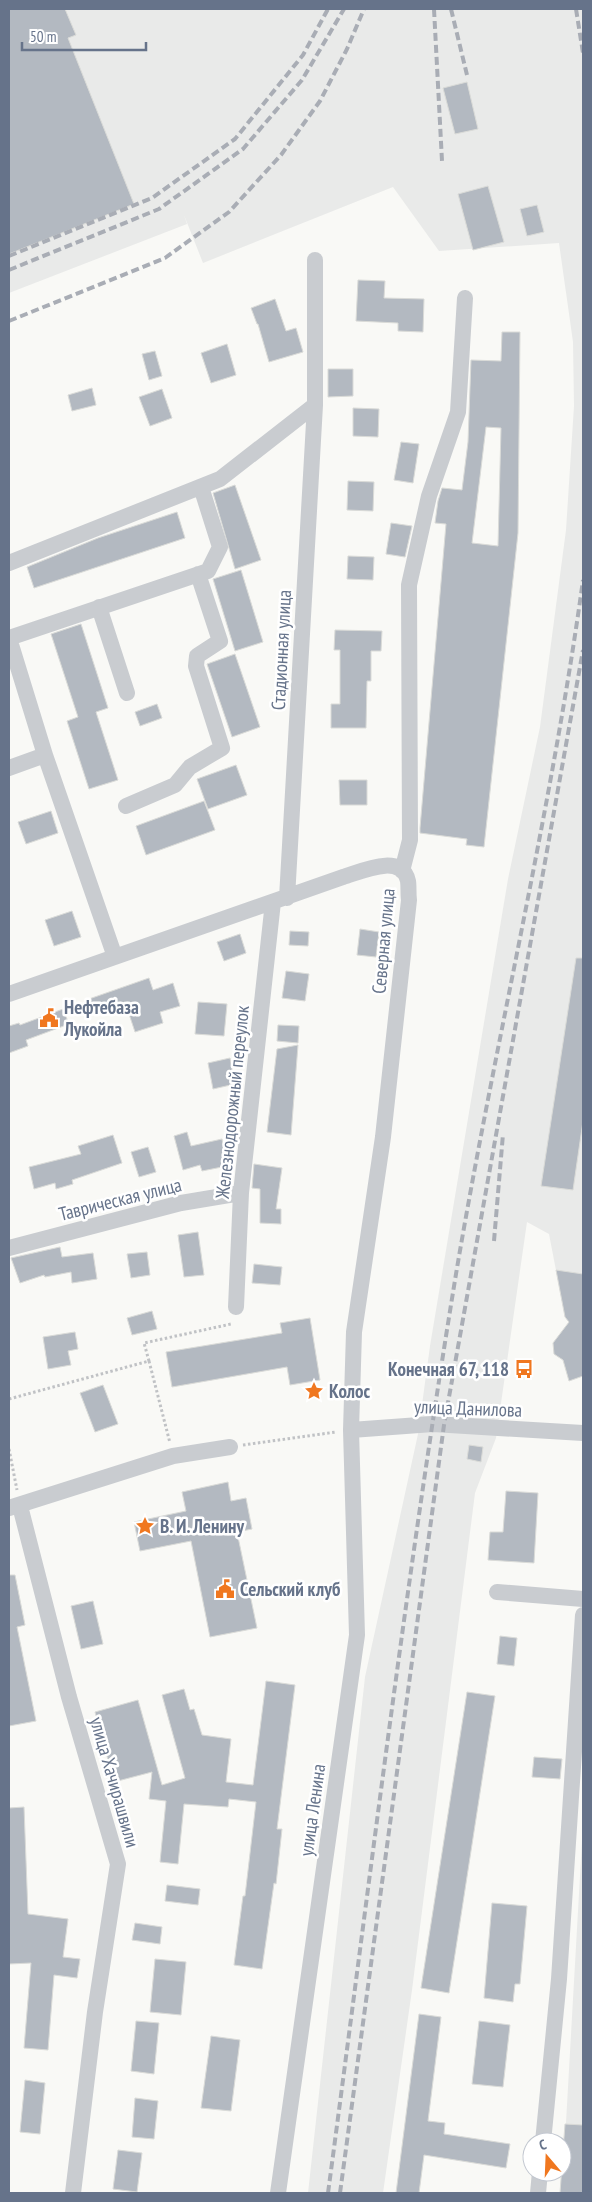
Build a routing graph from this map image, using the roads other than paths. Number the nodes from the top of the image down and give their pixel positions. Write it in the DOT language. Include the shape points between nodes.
graph roads {
  1 [pos="315,260"];
  2 [pos="465,298"];
  3 [pos="315,405"];
  4 [pos="201,486"];
  5 [pos="9,563"];
  6 [pos="198,574"];
  7 [pos="99,607"];
  8 [pos="9,638"];
  9 [pos="127,693"];
  10 [pos="44,755"];
  11 [pos="9,768"];
  12 [pos="126,806"];
  13 [pos="402,871"];
  14 [pos="280,900"];
  15 [pos="115,957"];
  16 [pos="9,994"];
  17 [pos="241,1193"];
  18 [pos="9,1248"];
  19 [pos="236,1307"];
  20 [pos="351,1430"];
  21 [pos="583,1433"];
  22 [pos="230,1447"];
  23 [pos="14,1507"];
  24 [pos="497,1592"];
  25 [pos="583,1599"];
  26 [pos="583,1615"];
  27 [pos="544,2132"];
  28 [pos="73,2193"];
  29 [pos="278,2193"];
  1 -- 3 [label="street, Стадионная улица"];
  2 -- 13 [label="street" via="458,412 430,496 409,584 410,840"];
  3 -- 4 [label="street" via="220,479"];
  3 -- 14 [label="street, Стадионная улица"];
  4 -- 5 [label="street"];
  4 -- 6 [label="street" via="220,547 208,571"];
  6 -- 7 [label="street"];
  6 -- 12 [label="street" via="220,641 197,656 196,666 222,748 190,766 175,785"];
  7 -- 8 [label="street"];
  7 -- 9 [label="street"];
  8 -- 10 [label="street"];
  10 -- 11 [label="street"];
  10 -- 15 [label="street"];
  13 -- 14 [label="street, Северная улица" via="384,865"];
  13 -- 20 [label="street, Северная улица" via="408,880 408,900 383,1137 354,1332"];
  14 -- 15 [label="street, Северная улица"];
  14 -- 17 [label="street, Железнодорожный переулок"];
  15 -- 16 [label="street, Северная улица"];
  17 -- 18 [label="street, Таврическая улица" via="181,1203"];
  17 -- 19 [label="street, Железнодорожный переулок"];
  20 -- 21 [label="street, улица Данилова" via="433,1424"];
  20 -- 29 [label="street, улица Ленина" via="357,1635"];
  22 -- 23 [label="street" via="173,1456"];
  23 -- 28 [label="street, улица Хачирашвили" via="118,1864 95,2012"];
  24 -- 25 [label="street"];
  26 -- 27 [label="street" via="559,1979"];
}
